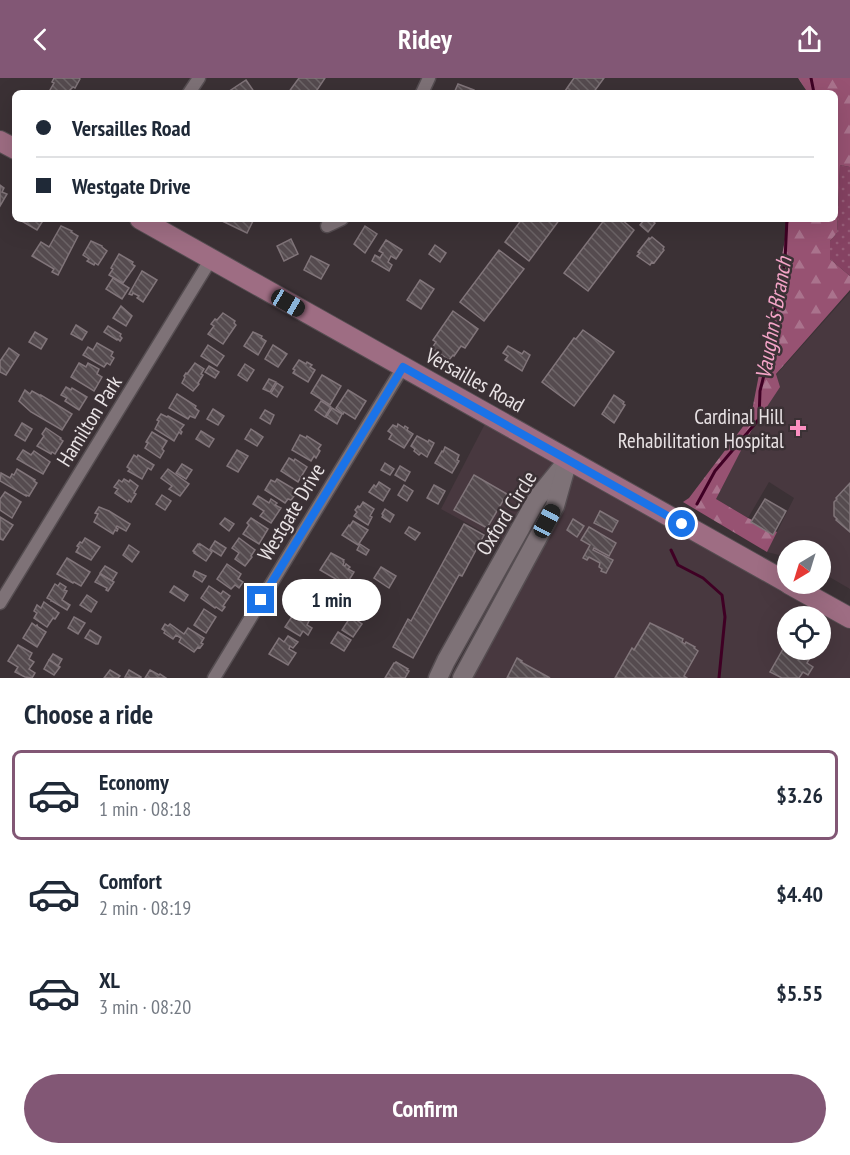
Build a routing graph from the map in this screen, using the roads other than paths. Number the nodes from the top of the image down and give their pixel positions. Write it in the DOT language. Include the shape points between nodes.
graph roads {
  1 [pos="145,222"];
  2 [pos="336,222"];
  3 [pos="327,226"];
  4 [pos="211,259"];
  5 [pos="403,367"];
  6 [pos="567,460"];
  7 [pos="777,577"];
  8 [pos="807,594"];
  9 [pos="0,603"];
  10 [pos="850,618"];
  11 [pos="214,678"];
  12 [pos="438,678"];
  13 [pos="462,678"];
  1 -- 4 [label="main road, Versailles Road"];
  2 -- 3 [label="street"];
  4 -- 5 [label="main road, Versailles Road"];
  4 -- 9 [label="street, Hamilton Park"];
  5 -- 6 [label="main road, Versailles Road"];
  5 -- 11 [label="street, Westgate Drive"];
  6 -- 7 [label="main road, Versailles Road"];
  6 -- 12 [label="street, Oxford Circle" via="538,497"];
  6 -- 13 [label="street, Oxford Circle" via="555,506"];
  8 -- 10 [label="main road, Versailles Road"];
}
